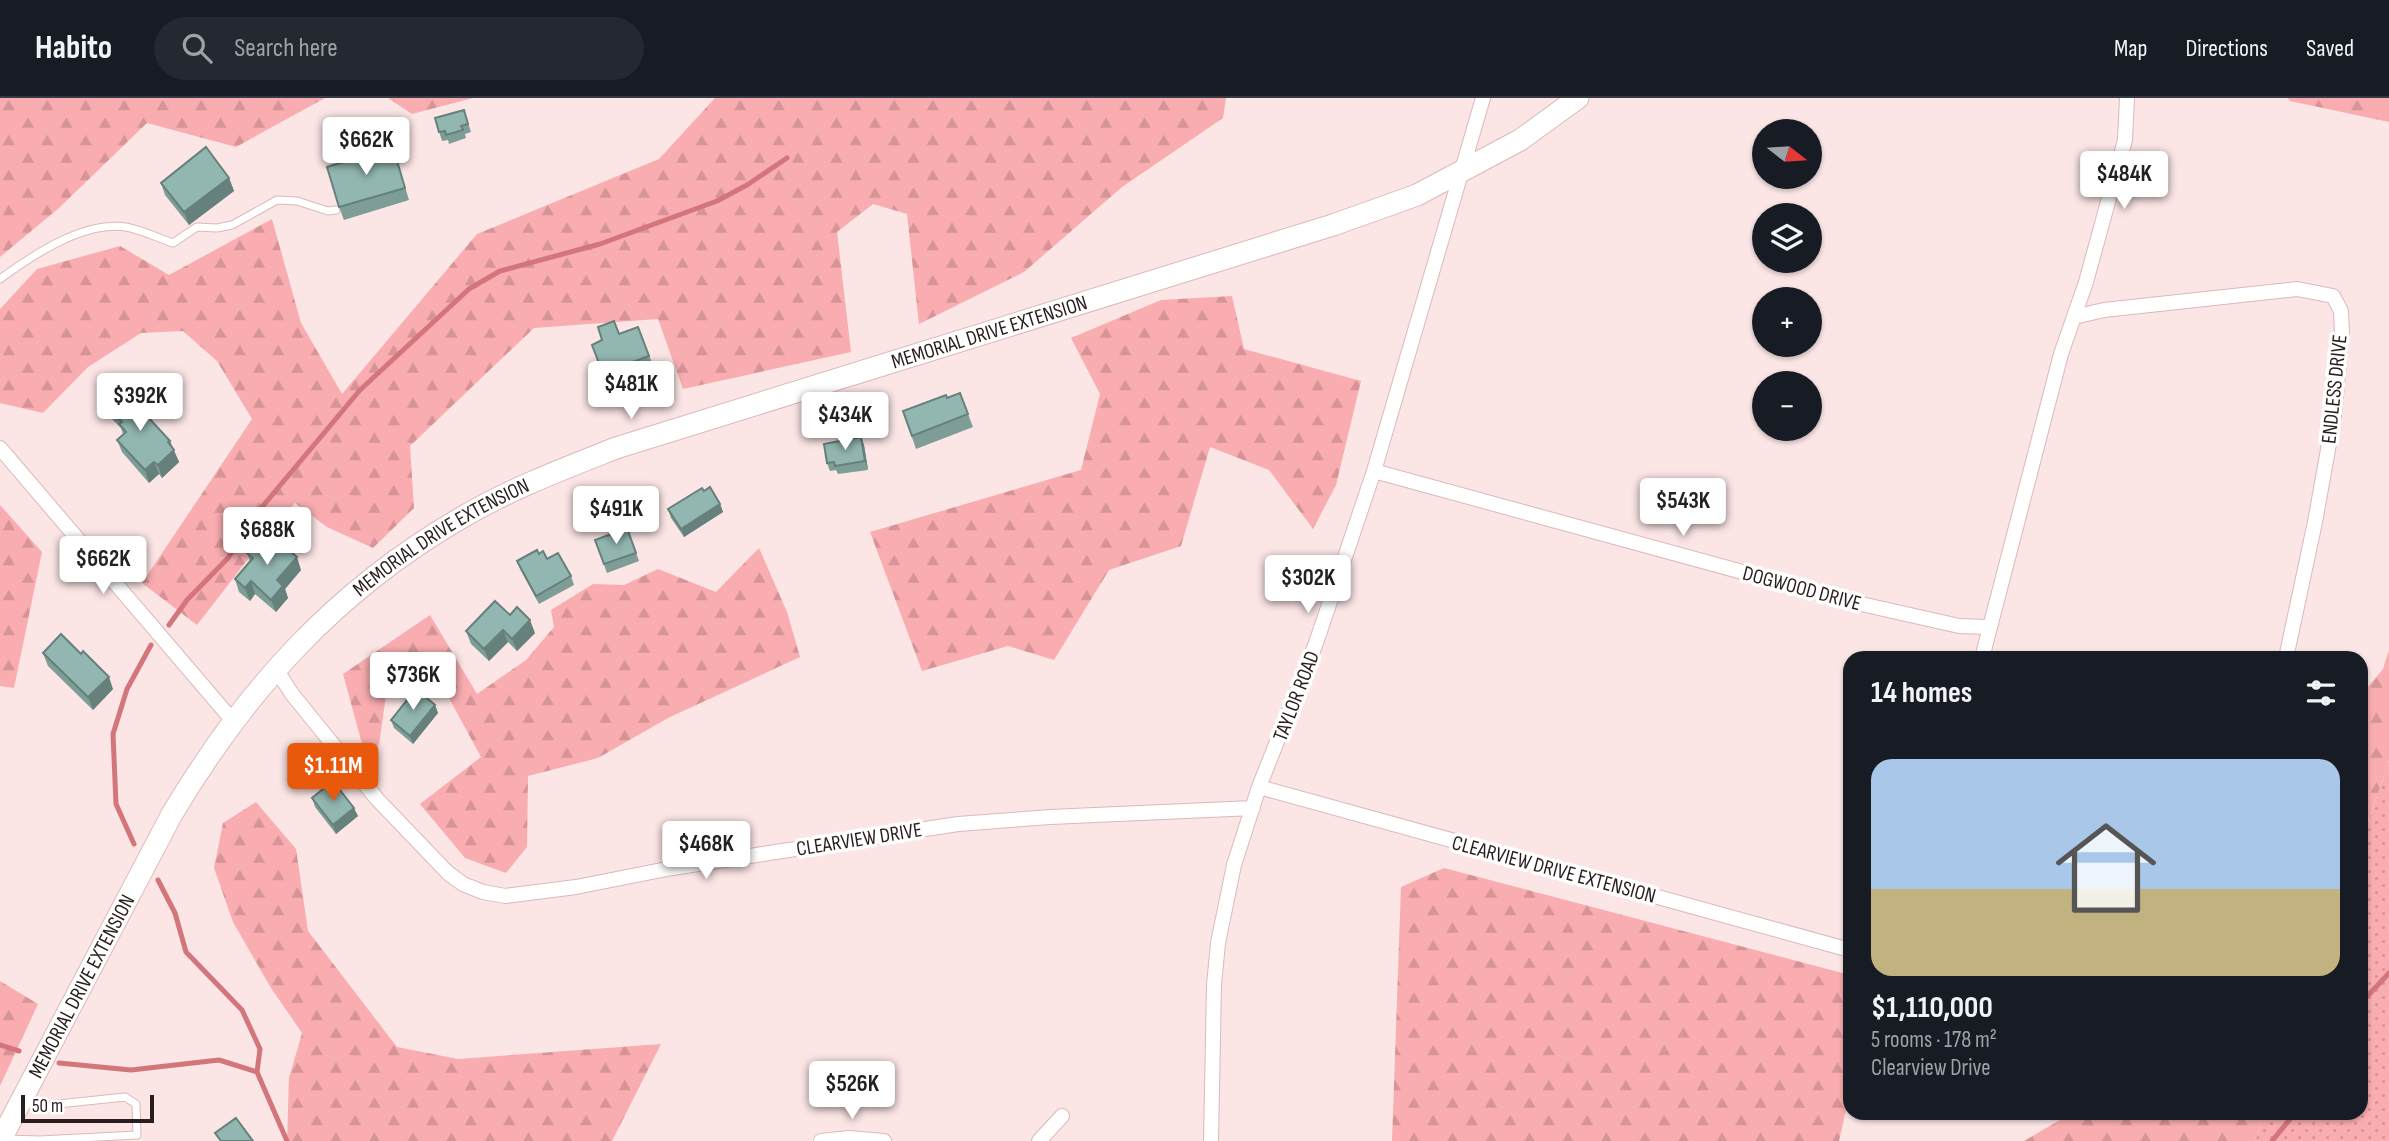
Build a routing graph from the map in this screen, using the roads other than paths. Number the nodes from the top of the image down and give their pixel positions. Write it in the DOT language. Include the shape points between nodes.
graph roads {
  1 [pos="1483,98"];
  2 [pos="1578,98"];
  3 [pos="2127,98"];
  4 [pos="1462,172"];
  5 [pos="336,210"];
  6 [pos="0,279"];
  7 [pos="2074,317"];
  8 [pos="0,448"];
  9 [pos="1374,471"];
  10 [pos="1989,627"];
  11 [pos="1984,651"];
  12 [pos="2287,651"];
  13 [pos="276,669"];
  14 [pos="233,721"];
  15 [pos="1259,787"];
  16 [pos="1253,808"];
  17 [pos="1843,948"];
  18 [pos="20,1102"];
  19 [pos="1062,1116"];
  20 [pos="137,1138"];
  21 [pos="0,1140"];
  22 [pos="821,1141"];
  23 [pos="884,1141"];
  24 [pos="1040,1141"];
  25 [pos="1211,1141"];
  1 -- 4 [label="street, TAYLOR ROAD"];
  2 -- 4 [label="street, MEMORIAL DRIVE EXTENSION" via="1520,140"];
  3 -- 7 [label="street" via="2125,140"];
  4 -- 9 [label="street, TAYLOR ROAD"];
  4 -- 13 [label="street, MEMORIAL DRIVE EXTENSION" via="1417,195 1333,225 675,429 557,471 462,517 401,556 330,613"];
  5 -- 6 [label="lane" via="277,200 232,225 197,227 173,243 125,227 107,228 60,242"];
  7 -- 10 [label="street"];
  7 -- 12 [label="street, ENDLESS DRIVE" via="2285,290 2333,296 2341,311 2342,333 2334,416"];
  8 -- 14 [label="street"];
  9 -- 10 [label="street, DOGWOOD DRIVE" via="1848,601 1959,626"];
  9 -- 15 [label="street, TAYLOR ROAD" via="1316,643"];
  10 -- 11 [label="street"];
  13 -- 14 [label="street, MEMORIAL DRIVE EXTENSION"];
  13 -- 16 [label="street, CLEARVIEW DRIVE" via="377,799 448,873 463,884 505,896 958,824"];
  14 -- 18 [label="street, MEMORIAL DRIVE EXTENSION" via="173,814"];
  15 -- 16 [label="street, TAYLOR ROAD"];
  15 -- 17 [label="street, CLEARVIEW DRIVE EXTENSION"];
  16 -- 25 [label="street, TAYLOR ROAD" via="1234,865 1217,943"];
  18 -- 20 [label="lane" via="39,1106 125,1097 136,1104"];
  18 -- 21 [label="street, MEMORIAL DRIVE EXTENSION"];
  19 -- 24 [label="street"];
  20 -- 21 [label="lane"];
  22 -- 23 [label="street"];
}
